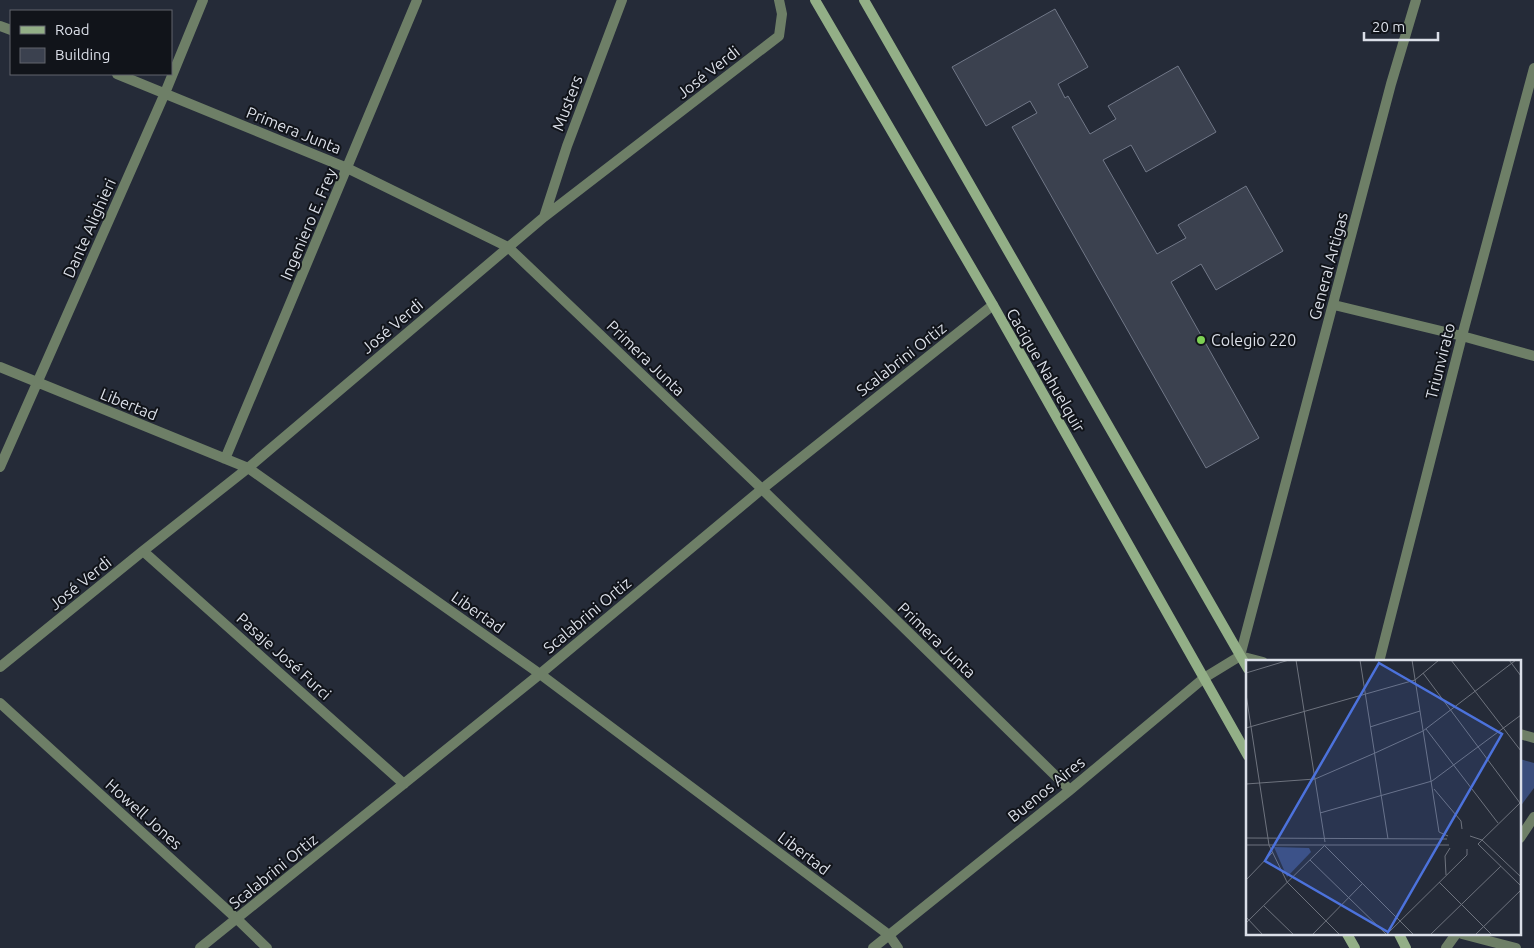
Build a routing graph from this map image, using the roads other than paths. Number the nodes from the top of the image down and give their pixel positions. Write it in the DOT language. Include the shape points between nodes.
graph roads {
  1 [pos="203,0"];
  2 [pos="417,0"];
  3 [pos="622,0"];
  4 [pos="779,0"];
  5 [pos="815,0"];
  6 [pos="864,0"];
  7 [pos="1416,0"];
  8 [pos="1534,68"];
  9 [pos="120,75"];
  10 [pos="165,93"];
  11 [pos="348,168"];
  12 [pos="544,217"];
  13 [pos="508,247"];
  14 [pos="992,305"];
  15 [pos="1334,305"];
  16 [pos="1462,336"];
  17 [pos="1534,356"];
  18 [pos="0,367"];
  19 [pos="38,383"];
  20 [pos="225,459"];
  21 [pos="0,467"];
  22 [pos="248,468"];
  23 [pos="762,489"];
  24 [pos="143,551"];
  25 [pos="1240,656"];
  26 [pos="1255,660"];
  27 [pos="1380,660"];
  28 [pos="1246,666"];
  29 [pos="0,667"];
  30 [pos="540,674"];
  31 [pos="1204,678"];
  32 [pos="0,703"];
  33 [pos="1246,752"];
  34 [pos="404,784"];
  35 [pos="1070,790"];
  36 [pos="1534,817"];
  37 [pos="1522,835"];
  38 [pos="237,919"];
  39 [pos="889,935"];
  40 [pos="1348,936"];
  41 [pos="1399,936"];
  42 [pos="1455,936"];
  43 [pos="1470,936"];
  44 [pos="200,948"];
  45 [pos="267,948"];
  46 [pos="873,948"];
  47 [pos="898,948"];
  48 [pos="1355,948"];
  49 [pos="1406,948"];
  50 [pos="1446,948"];
  51 [pos="1516,948"];
  1 -- 10 [label="street, Dante Alighieri"];
  2 -- 11 [label="street, Ingeniero E. Frey"];
  3 -- 12 [label="street, Musters"];
  4 -- 12 [label="street, José Verdi" via="782,14 779,36"];
  5 -- 14 [label="street, Cacique Nahuelquir"];
  6 -- 25 [label="street, Cacique Nahuelquir"];
  7 -- 15 [label="street, General Artigas"];
  8 -- 16 [label="street, Triunvirato"];
  9 -- 10 [label="street, Primera Junta"];
  10 -- 11 [label="street, Primera Junta"];
  10 -- 19 [label="street, Dante Alighieri"];
  11 -- 13 [label="street, Primera Junta"];
  11 -- 20 [label="street, Ingeniero E. Frey"];
  12 -- 13 [label="street, José Verdi"];
  13 -- 22 [label="street, José Verdi"];
  13 -- 23 [label="street, Primera Junta"];
  14 -- 23 [label="street, Scalabrini Ortiz"];
  14 -- 31 [label="street, Cacique Nahuelquir"];
  15 -- 16 [label="street"];
  15 -- 25 [label="street, General Artigas"];
  16 -- 17 [label="street"];
  16 -- 27 [label="street, Triunvirato"];
  18 -- 19 [label="street, Libertad"];
  19 -- 20 [label="street, Libertad"];
  19 -- 21 [label="street, Dante Alighieri"];
  20 -- 22 [label="street, Libertad"];
  22 -- 24 [label="street, José Verdi"];
  22 -- 30 [label="street, Libertad"];
  23 -- 30 [label="street, Scalabrini Ortiz"];
  23 -- 35 [label="street, Primera Junta"];
  24 -- 29 [label="street, José Verdi"];
  24 -- 34 [label="street, Pasaje José Furci"];
  25 -- 26 [label="street"];
  25 -- 28 [label="street, Cacique Nahuelquir"];
  25 -- 31 [label="street, Buenos Aires"];
  30 -- 34 [label="street, Scalabrini Ortiz"];
  30 -- 39 [label="street, Libertad"];
  31 -- 33 [label="street, Cacique Nahuelquir"];
  31 -- 35 [label="street, Buenos Aires"];
  32 -- 38 [label="street, Howell Jones"];
  34 -- 38 [label="street, Scalabrini Ortiz"];
  35 -- 39 [label="street, Buenos Aires"];
  36 -- 37 [label="street"];
  38 -- 44 [label="street, Scalabrini Ortiz"];
  38 -- 45 [label="street, Howell Jones"];
  39 -- 46 [label="street, Buenos Aires"];
  39 -- 47 [label="street, Libertad"];
  40 -- 48 [label="street"];
  41 -- 49 [label="street"];
  42 -- 50 [label="street"];
  43 -- 51 [label="street"];
}
